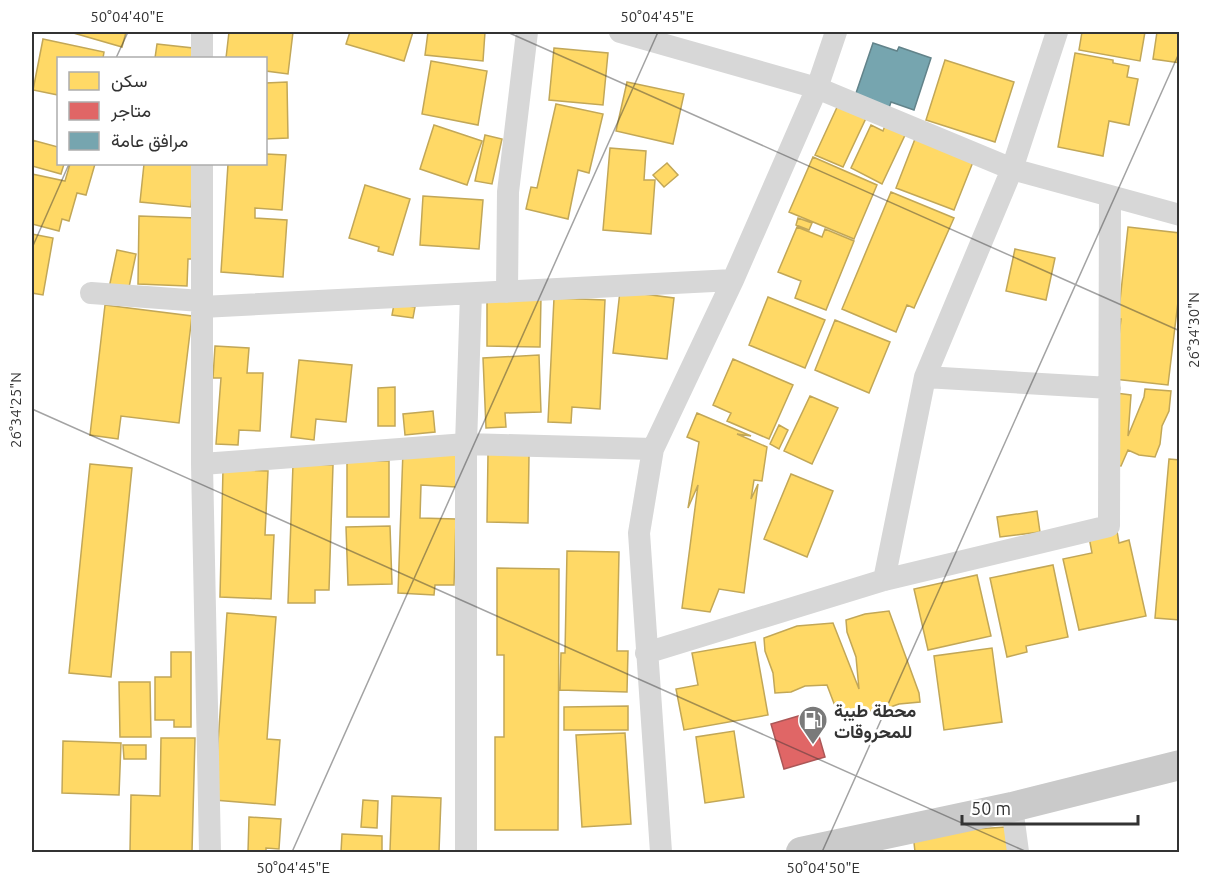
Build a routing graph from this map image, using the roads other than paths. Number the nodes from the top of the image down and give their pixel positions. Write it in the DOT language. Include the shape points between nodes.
graph roads {
  1 [pos="202,32"];
  2 [pos="527,32"];
  3 [pos="620,32"];
  4 [pos="836,32"];
  5 [pos="1057,32"];
  6 [pos="202,57"];
  7 [pos="817,88"];
  8 [pos="202,165"];
  9 [pos="1012,169"];
  10 [pos="1110,195"];
  11 [pos="1179,214"];
  12 [pos="733,280"];
  13 [pos="507,292"];
  14 [pos="91,293"];
  15 [pos="471,294"];
  16 [pos="202,304"];
  17 [pos="925,376"];
  18 [pos="1110,388"];
  19 [pos="466,444"];
  20 [pos="653,449"];
  21 [pos="202,464"];
  22 [pos="884,580"];
  23 [pos="646,653"];
  24 [pos="1179,765"];
  25 [pos="1012,807"];
  26 [pos="210,852"];
  27 [pos="466,852"];
  28 [pos="661,852"];
  29 [pos="801,852"];
  30 [pos="1018,852"];
  1 -- 6 [label="street"];
  2 -- 13 [label="street" via="508,192"];
  3 -- 7 [label="street"];
  4 -- 7 [label="street"];
  5 -- 9 [label="street"];
  7 -- 9 [label="street"];
  7 -- 12 [label="street"];
  8 -- 16 [label="street"];
  9 -- 10 [label="street"];
  9 -- 17 [label="street"];
  10 -- 11 [label="street"];
  10 -- 18 [label="street"];
  12 -- 13 [label="street"];
  12 -- 20 [label="street"];
  13 -- 15 [label="street"];
  14 -- 16 [label="street"];
  15 -- 16 [label="street"];
  15 -- 19 [label="street"];
  16 -- 21 [label="street"];
  17 -- 18 [label="street"];
  17 -- 22 [label="street"];
  18 -- 22 [label="street" via="1109,526"];
  19 -- 20 [label="street"];
  19 -- 21 [label="street"];
  19 -- 27 [label="street"];
  20 -- 23 [label="street" via="639,533"];
  21 -- 26 [label="street"];
  22 -- 23 [label="street"];
  23 -- 28 [label="street"];
  24 -- 25 [label="main road"];
  25 -- 29 [label="main road"];
  25 -- 30 [label="street"];
}
